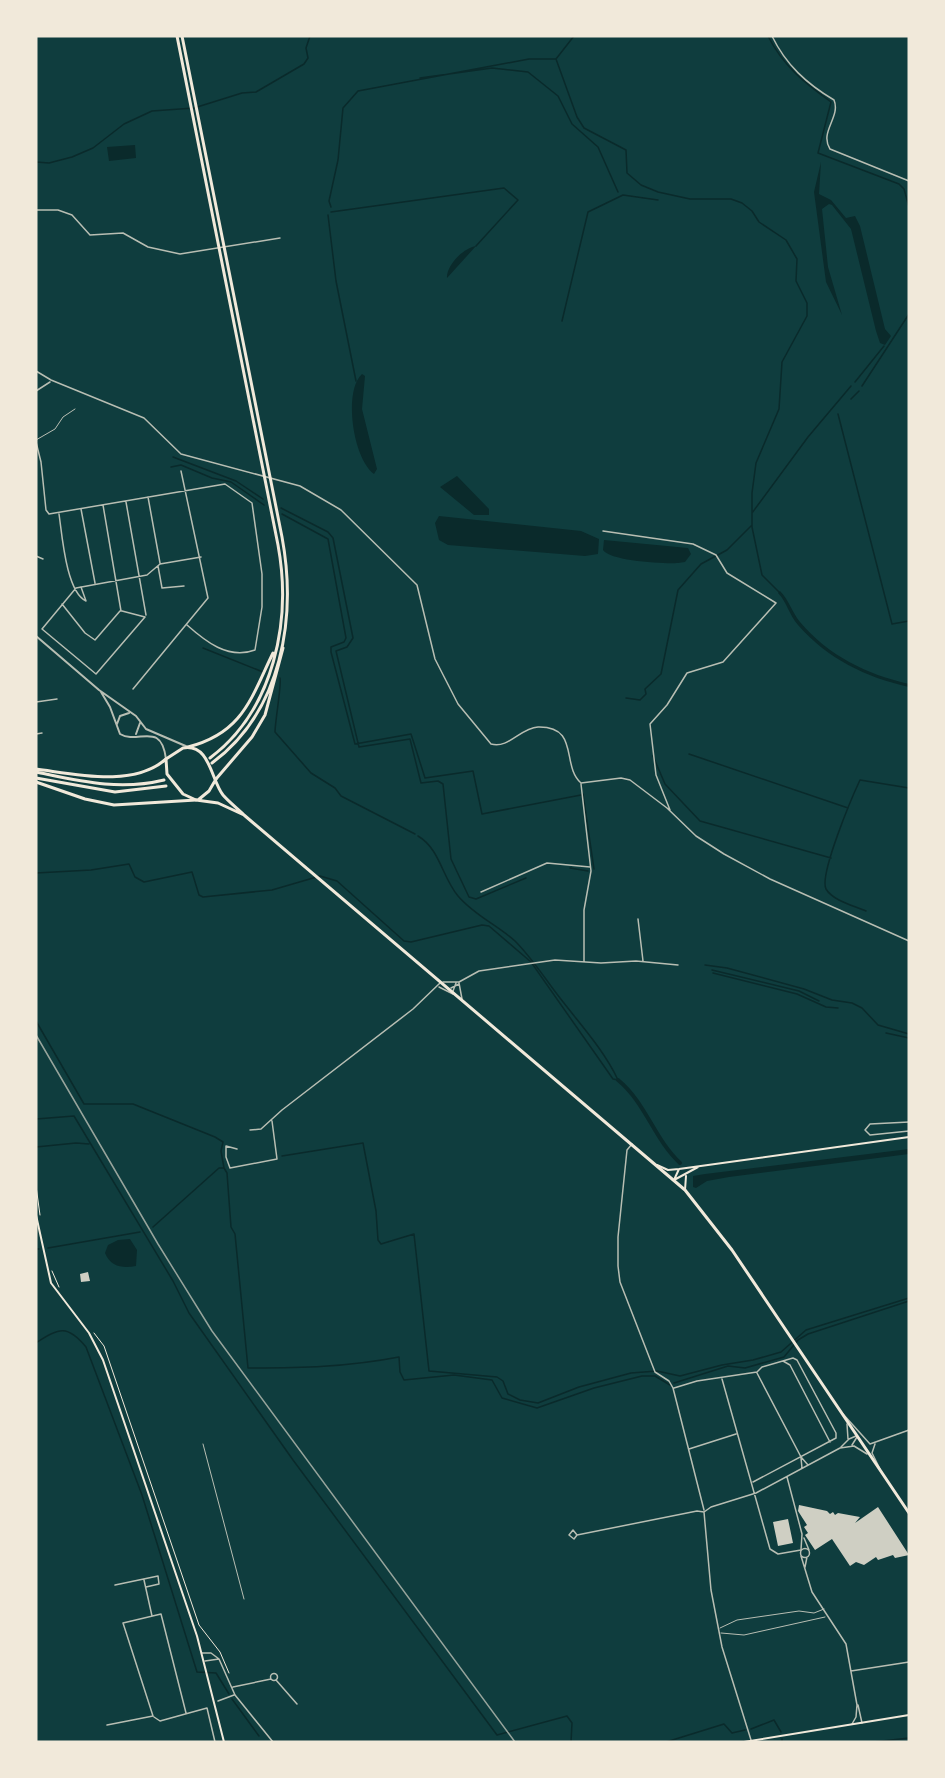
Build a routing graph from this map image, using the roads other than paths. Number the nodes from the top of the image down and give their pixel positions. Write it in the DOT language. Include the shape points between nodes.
graph roads {
  1 [pos="177,36"];
  2 [pos="182,36"];
  3 [pos="772,36"];
  4 [pos="909,181"];
  5 [pos="36,210"];
  6 [pos="280,238"];
  7 [pos="36,371"];
  8 [pos="51,380"];
  9 [pos="36,391"];
  10 [pos="75,409"];
  11 [pos="36,441"];
  12 [pos="181,471"];
  13 [pos="186,490"];
  14 [pos="148,497"];
  15 [pos="125,501"];
  16 [pos="103,505"];
  17 [pos="81,509"];
  18 [pos="58,513"];
  19 [pos="603,531"];
  20 [pos="36,556"];
  21 [pos="201,557"];
  22 [pos="43,560"];
  23 [pos="159,565"];
  24 [pos="140,576"];
  25 [pos="118,580"];
  26 [pos="95,584"];
  27 [pos="184,586"];
  28 [pos="81,587"];
  29 [pos="74,589"];
  30 [pos="61,604"];
  31 [pos="121,611"];
  32 [pos="146,617"];
  33 [pos="187,625"];
  34 [pos="36,636"];
  35 [pos="282,645"];
  36 [pos="61,646"];
  37 [pos="276,649"];
  38 [pos="70,654"];
  39 [pos="58,655"];
  40 [pos="62,658"];
  41 [pos="133,689"];
  42 [pos="99,690"];
  43 [pos="57,699"];
  44 [pos="36,702"];
  45 [pos="130,713"];
  46 [pos="140,722"];
  47 [pos="117,727"];
  48 [pos="42,733"];
  49 [pos="36,734"];
  50 [pos="134,736"];
  51 [pos="188,747"];
  52 [pos="210,758"];
  53 [pos="166,759"];
  54 [pos="213,763"];
  55 [pos="36,770"];
  56 [pos="216,779"];
  57 [pos="36,780"];
  58 [pos="164,780"];
  59 [pos="581,783"];
  60 [pos="166,786"];
  61 [pos="197,800"];
  62 [pos="670,811"];
  63 [pos="244,815"];
  64 [pos="591,867"];
  65 [pos="481,892"];
  66 [pos="638,919"];
  67 [pos="909,942"];
  68 [pos="584,962"];
  69 [pos="643,962"];
  70 [pos="678,965"];
  71 [pos="440,980"];
  72 [pos="459,982"];
  73 [pos="438,987"];
  74 [pos="453,990"];
  75 [pos="462,999"];
  76 [pos="271,1120"];
  77 [pos="909,1122"];
  78 [pos="250,1131"];
  79 [pos="909,1131"];
  80 [pos="909,1137"];
  81 [pos="632,1144"];
  82 [pos="237,1149"];
  83 [pos="653,1162"];
  84 [pos="700,1166"];
  85 [pos="680,1169"];
  86 [pos="687,1174"];
  87 [pos="674,1180"];
  88 [pos="685,1190"];
  89 [pos="36,1215"];
  90 [pos="797,1360"];
  91 [pos="782,1361"];
  92 [pos="790,1365"];
  93 [pos="758,1372"];
  94 [pos="722,1378"];
  95 [pos="673,1388"];
  96 [pos="817,1398"];
  97 [pos="809,1402"];
  98 [pos="841,1413"];
  99 [pos="847,1421"];
  100 [pos="909,1430"];
  101 [pos="737,1433"];
  102 [pos="857,1437"];
  103 [pos="847,1440"];
  104 [pos="830,1442"];
  105 [pos="876,1443"];
  106 [pos="203,1444"];
  107 [pos="851,1446"];
  108 [pos="840,1448"];
  109 [pos="688,1449"];
  110 [pos="801,1457"];
  111 [pos="872,1458"];
  112 [pos="808,1465"];
  113 [pos="802,1468"];
  114 [pos="881,1472"];
  115 [pos="787,1476"];
  116 [pos="753,1482"];
  117 [pos="756,1493"];
  118 [pos="704,1512"];
  119 [pos="909,1513"];
  120 [pos="802,1534"];
  121 [pos="577,1535"];
  122 [pos="801,1550"];
  123 [pos="789,1551"];
  124 [pos="809,1551"];
  125 [pos="801,1555"];
  126 [pos="807,1557"];
  127 [pos="805,1571"];
  128 [pos="144,1579"];
  129 [pos="115,1585"];
  130 [pos="146,1587"];
  131 [pos="244,1599"];
  132 [pos="824,1609"];
  133 [pos="828,1615"];
  134 [pos="152,1616"];
  135 [pos="718,1628"];
  136 [pos="719,1633"];
  137 [pos="202,1653"];
  138 [pos="219,1659"];
  139 [pos="204,1661"];
  140 [pos="909,1662"];
  141 [pos="851,1671"];
  142 [pos="271,1679"];
  143 [pos="276,1680"];
  144 [pos="231,1688"];
  145 [pos="235,1695"];
  146 [pos="218,1701"];
  147 [pos="856,1701"];
  148 [pos="297,1704"];
  149 [pos="186,1713"];
  150 [pos="909,1715"];
  151 [pos="153,1716"];
  152 [pos="856,1717"];
  153 [pos="862,1723"];
  154 [pos="851,1724"];
  155 [pos="107,1725"];
  156 [pos="752,1741"];
  157 [pos="215,1742"];
  158 [pos="224,1742"];
  159 [pos="273,1742"];
  160 [pos="744,1742"];
  1 -- 37 [label="main road" via="280,559 282,603"];
  2 -- 35 [label="main road" via="284,551 288,596"];
  3 -- 4 [label="street" via="789,64 807,83 834,100 836,110 826,139 830,149"];
  5 -- 6 [label="street" via="58,210 72,215 90,236 118,232 170,253"];
  7 -- 8 [label="street"];
  8 -- 9 [label="street"];
  8 -- 59 [label="street" via="144,418 181,453 285,482 316,494 341,510 420,590 435,659 458,704 488,742 500,745 532,728 556,731 567,742 575,775"];
  10 -- 11 [label="lane"];
  11 -- 18 [label="street" via="48,513"];
  12 -- 13 [label="street"];
  13 -- 14 [label="street"];
  13 -- 21 [label="street"];
  13 -- 33 [label="street" via="227,485 252,503 262,591 258,638 253,651 214,647"];
  14 -- 15 [label="street"];
  14 -- 23 [label="street"];
  15 -- 16 [label="street"];
  15 -- 24 [label="street"];
  16 -- 17 [label="street"];
  16 -- 25 [label="street"];
  17 -- 18 [label="street"];
  17 -- 26 [label="street"];
  18 -- 29 [label="street"];
  19 -- 62 [label="street" via="689,543 717,556 727,573 773,599 776,605 723,662 687,673 668,705 650,724 656,775"];
  20 -- 22 [label="street"];
  21 -- 23 [label="street"];
  21 -- 33 [label="street" via="208,598"];
  23 -- 24 [label="street"];
  23 -- 27 [label="street" via="162,588"];
  24 -- 25 [label="street"];
  24 -- 32 [label="street"];
  25 -- 26 [label="street"];
  25 -- 31 [label="street"];
  26 -- 28 [label="street"];
  28 -- 29 [label="street"];
  28 -- 29 [label="street" via="86,601"];
  29 -- 30 [label="street"];
  30 -- 31 [label="street" via="93,640"];
  30 -- 36 [label="street" via="42,629"];
  31 -- 32 [label="street"];
  32 -- 38 [label="street" via="96,674"];
  33 -- 41 [label="street"];
  34 -- 39 [label="street"];
  35 -- 54 [label="main road" via="268,694 254,720"];
  35 -- 56 [label="main road" via="284,652 265,716"];
  36 -- 38 [label="street"];
  36 -- 39 [label="street"];
  37 -- 51 [label="main road" via="260,686 237,719 217,736"];
  37 -- 52 [label="main road" via="253,711 229,742"];
  38 -- 40 [label="street"];
  39 -- 40 [label="street"];
  40 -- 42 [label="street"];
  42 -- 45 [label="street"];
  42 -- 47 [label="street"];
  43 -- 44 [label="street"];
  45 -- 46 [label="street"];
  45 -- 47 [label="street" via="120,716"];
  46 -- 50 [label="street" via="140,730"];
  46 -- 51 [label="street" via="149,731"];
  47 -- 50 [label="street" via="123,736"];
  48 -- 49 [label="street"];
  50 -- 53 [label="street" via="147,734 158,739"];
  51 -- 53 [label="main road"];
  51 -- 56 [label="main road" via="202,755"];
  53 -- 55 [label="main road" via="147,772 117,775"];
  53 -- 61 [label="main road" via="171,781 183,794"];
  55 -- 58 [label="main road" via="107,786"];
  56 -- 61 [label="main road" via="209,792"];
  56 -- 63 [label="main road" via="223,795"];
  57 -- 60 [label="main road" via="115,792"];
  57 -- 61 [label="main road" via="85,800 114,805"];
  59 -- 62 [label="street" via="627,779"];
  59 -- 64 [label="street"];
  61 -- 63 [label="main road" via="218,803"];
  62 -- 67 [label="street" via="696,836 730,858"];
  63 -- 71 [label="main road"];
  64 -- 65 [label="street" via="548,863"];
  64 -- 68 [label="street" via="584,910"];
  66 -- 69 [label="street"];
  68 -- 69 [label="street"];
  68 -- 72 [label="street" via="561,959 479,971"];
  69 -- 70 [label="street"];
  71 -- 72 [label="street"];
  71 -- 73 [label="street"];
  71 -- 74 [label="main road"];
  72 -- 74 [label="street"];
  72 -- 75 [label="street"];
  73 -- 74 [label="street"];
  73 -- 76 [label="street"];
  74 -- 75 [label="main road"];
  75 -- 81 [label="main road"];
  76 -- 78 [label="street" via="260,1130"];
  76 -- 82 [label="street" via="277,1159 230,1168 226,1146"];
  77 -- 79 [label="street" via="870,1124 865,1130 870,1135"];
  80 -- 84 [label="main road"];
  81 -- 83 [label="main road"];
  81 -- 95 [label="street" via="627,1150 621,1202 620,1282 655,1371"];
  83 -- 85 [label="main road" via="668,1170"];
  83 -- 87 [label="main road"];
  84 -- 85 [label="main road"];
  84 -- 86 [label="main road"];
  85 -- 87 [label="main road"];
  86 -- 87 [label="main road"];
  86 -- 88 [label="main road"];
  87 -- 88 [label="main road"];
  88 -- 98 [label="main road" via="719,1232"];
  89 -- 137 [label="main road" via="51,1283 104,1360"];
  90 -- 91 [label="street"];
  90 -- 92 [label="street"];
  90 -- 96 [label="street"];
  91 -- 92 [label="street"];
  91 -- 93 [label="street"];
  92 -- 97 [label="street"];
  93 -- 94 [label="street"];
  93 -- 110 [label="street"];
  94 -- 95 [label="street"];
  94 -- 101 [label="street"];
  95 -- 109 [label="street"];
  96 -- 97 [label="street"];
  96 -- 104 [label="street" via="836,1433"];
  97 -- 104 [label="street"];
  98 -- 99 [label="main road"];
  98 -- 105 [label="street" via="866,1442"];
  99 -- 102 [label="main road"];
  99 -- 103 [label="street"];
  100 -- 105 [label="street"];
  101 -- 109 [label="street"];
  101 -- 116 [label="street"];
  102 -- 103 [label="street"];
  102 -- 107 [label="street"];
  102 -- 111 [label="main road"];
  103 -- 108 [label="street"];
  104 -- 110 [label="street"];
  105 -- 114 [label="street" via="872,1453"];
  106 -- 131 [label="lane"];
  107 -- 108 [label="street"];
  107 -- 111 [label="street"];
  108 -- 112 [label="street"];
  109 -- 118 [label="street"];
  110 -- 112 [label="street"];
  110 -- 113 [label="street"];
  110 -- 116 [label="street"];
  111 -- 114 [label="main road"];
  112 -- 113 [label="street"];
  113 -- 115 [label="street"];
  114 -- 119 [label="main road"];
  115 -- 117 [label="street"];
  115 -- 120 [label="street"];
  116 -- 117 [label="street"];
  117 -- 118 [label="street"];
  117 -- 123 [label="street" via="771,1552"];
  118 -- 121 [label="street"];
  118 -- 135 [label="street"];
  120 -- 122 [label="street"];
  120 -- 124 [label="street"];
  122 -- 123 [label="street"];
  122 -- 124 [label="street"];
  122 -- 125 [label="street"];
  123 -- 125 [label="street"];
  124 -- 126 [label="street"];
  125 -- 126 [label="street"];
  125 -- 127 [label="street"];
  126 -- 127 [label="street"];
  127 -- 132 [label="street"];
  128 -- 129 [label="street"];
  128 -- 130 [label="street"];
  128 -- 130 [label="street" via="158,1576 159,1584"];
  130 -- 134 [label="street"];
  132 -- 133 [label="street"];
  132 -- 135 [label="lane" via="737,1620"];
  133 -- 136 [label="lane" via="744,1635"];
  133 -- 141 [label="street" via="846,1644"];
  134 -- 149 [label="street" via="161,1614"];
  134 -- 151 [label="street" via="123,1623"];
  135 -- 136 [label="street"];
  136 -- 156 [label="street"];
  137 -- 138 [label="street"];
  137 -- 139 [label="main road"];
  138 -- 139 [label="street"];
  138 -- 144 [label="street"];
  139 -- 158 [label="main road"];
  140 -- 141 [label="street"];
  141 -- 147 [label="street"];
  142 -- 143 [label="street"];
  142 -- 143 [label="street" via="270,1675 275,1674"];
  142 -- 144 [label="street"];
  143 -- 148 [label="street"];
  144 -- 145 [label="street"];
  145 -- 146 [label="street"];
  145 -- 159 [label="street"];
  147 -- 152 [label="street"];
  147 -- 153 [label="street"];
  149 -- 151 [label="street" via="160,1721"];
  149 -- 157 [label="street" via="207,1708"];
  150 -- 153 [label="main road"];
  151 -- 155 [label="street"];
  152 -- 153 [label="street"];
  152 -- 154 [label="street"];
  153 -- 154 [label="main road"];
  154 -- 156 [label="main road"];
  156 -- 160 [label="main road"];
}
